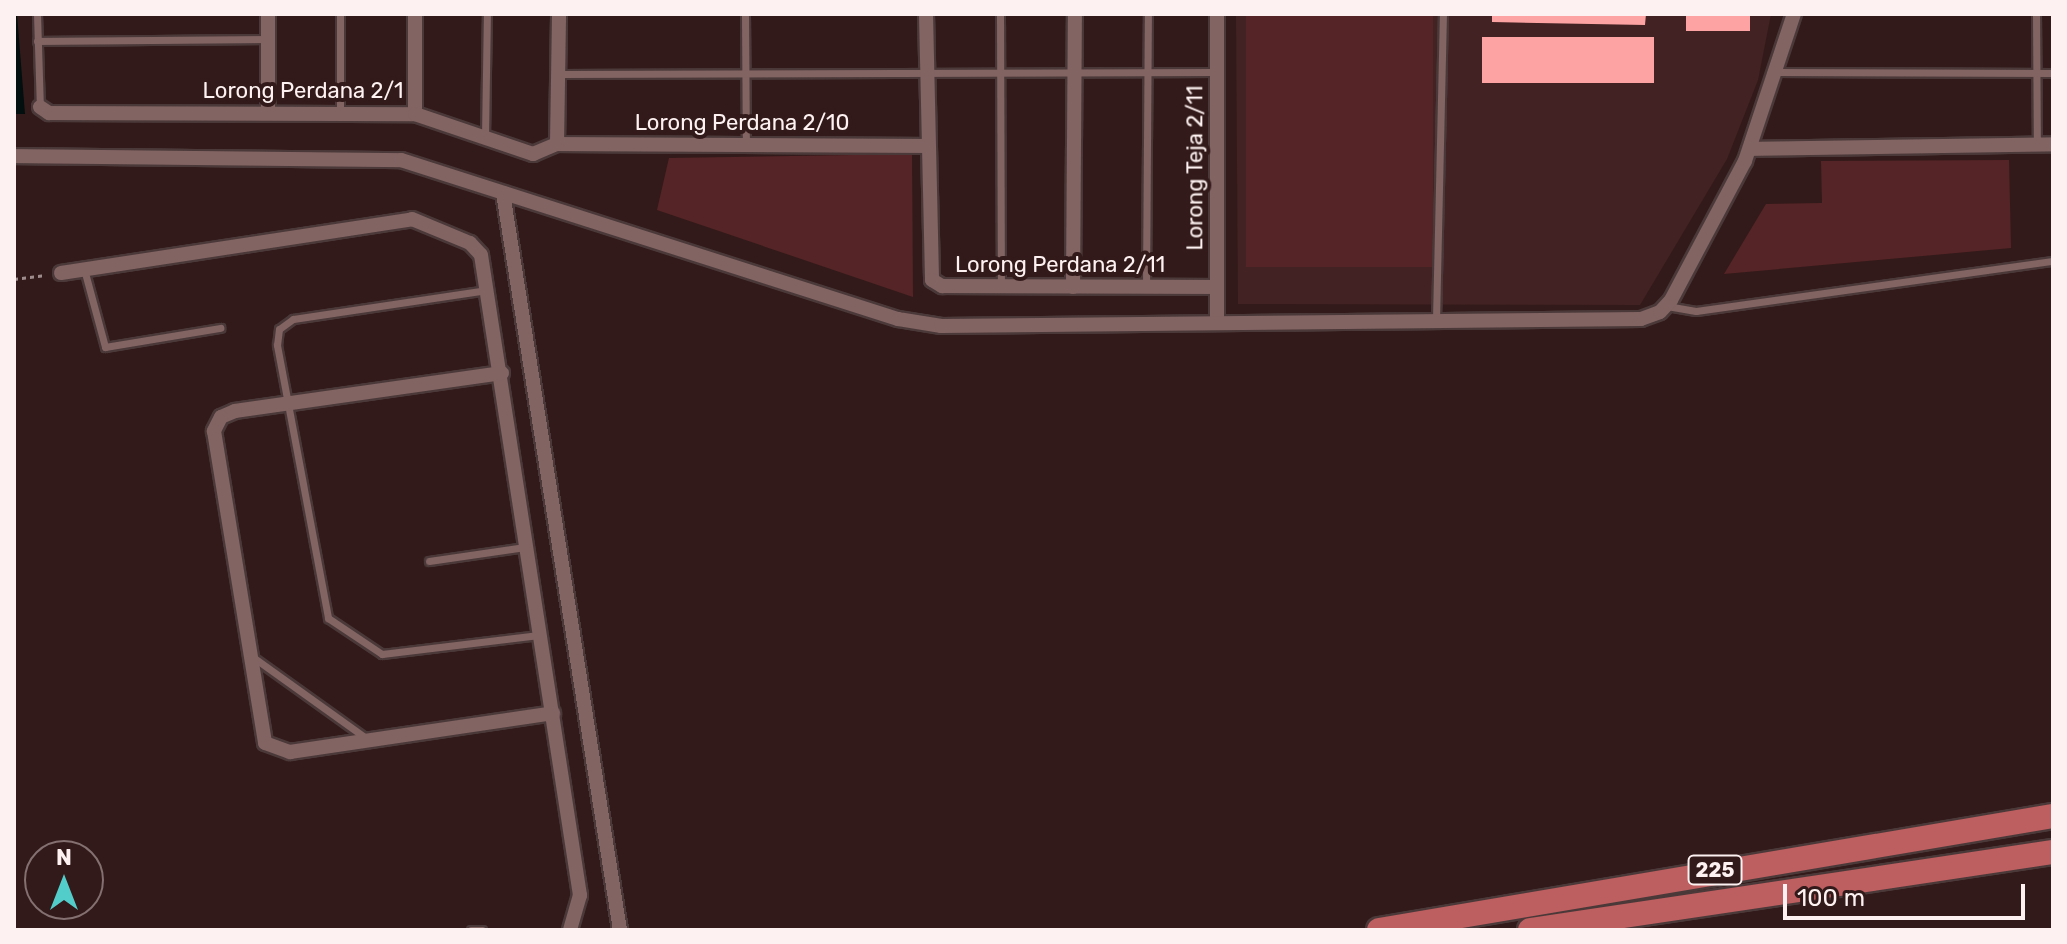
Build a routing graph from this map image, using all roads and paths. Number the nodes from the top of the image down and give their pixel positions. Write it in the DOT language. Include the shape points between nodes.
graph roads {
  1 [pos="37,14"];
  2 [pos="268,14"];
  3 [pos="340,14"];
  4 [pos="415,14"];
  5 [pos="487,14"];
  6 [pos="559,14"];
  7 [pos="745,14"];
  8 [pos="926,14"];
  9 [pos="1000,14"];
  10 [pos="1075,14"];
  11 [pos="1148,14"];
  12 [pos="1217,14"];
  13 [pos="1443,14"];
  14 [pos="1794,14"];
  15 [pos="2036,14"];
  16 [pos="268,39"];
  17 [pos="37,41"];
  18 [pos="1001,69"];
  19 [pos="1075,69"];
  20 [pos="1148,70"];
  21 [pos="926,71"];
  22 [pos="1217,72"];
  23 [pos="1775,72"];
  24 [pos="2036,73"];
  25 [pos="2053,73"];
  26 [pos="559,74"];
  27 [pos="746,75"];
  28 [pos="40,107"];
  29 [pos="268,112"];
  30 [pos="340,113"];
  31 [pos="415,114"];
  32 [pos="485,137"];
  33 [pos="557,144"];
  34 [pos="746,144"];
  35 [pos="2037,144"];
  36 [pos="2053,144"];
  37 [pos="927,146"];
  38 [pos="1750,149"];
  39 [pos="14,156"];
  40 [pos="503,193"];
  41 [pos="2053,261"];
  42 [pos="84,269"];
  43 [pos="61,273"];
  44 [pos="14,279"];
  45 [pos="1001,287"];
  46 [pos="1073,287"];
  47 [pos="1146,287"];
  48 [pos="1217,287"];
  49 [pos="489,290"];
  50 [pos="1667,306"];
  51 [pos="1436,320"];
  52 [pos="1217,321"];
  53 [pos="220,328"];
  54 [pos="502,373"];
  55 [pos="288,403"];
  56 [pos="556,542"];
  57 [pos="528,546"];
  58 [pos="429,561"];
  59 [pos="541,635"];
  60 [pos="249,654"];
  61 [pos="553,713"];
  62 [pos="370,741"];
  63 [pos="2053,816"];
  64 [pos="2053,852"];
  65 [pos="471,930"];
  66 [pos="482,930"];
  67 [pos="570,930"];
  68 [pos="620,930"];
  69 [pos="1379,930"];
  70 [pos="1530,930"];
  1 -- 17 [label="lane"];
  2 -- 16 [label="street"];
  3 -- 30 [label="lane"];
  4 -- 31 [label="street"];
  5 -- 32 [label="lane"];
  6 -- 26 [label="street"];
  7 -- 27 [label="lane"];
  8 -- 21 [label="street, Lorong Perdana 2/11"];
  9 -- 18 [label="lane"];
  10 -- 19 [label="street"];
  11 -- 20 [label="lane"];
  12 -- 22 [label="street, Lorong Teja 2/11"];
  13 -- 51 [label="lane"];
  14 -- 23 [label="street"];
  15 -- 24 [label="lane"];
  16 -- 17 [label="lane"];
  16 -- 29 [label="street"];
  17 -- 28 [label="lane"];
  18 -- 19 [label="lane"];
  18 -- 21 [label="lane"];
  18 -- 45 [label="lane"];
  19 -- 20 [label="lane"];
  19 -- 46 [label="street"];
  20 -- 22 [label="lane"];
  20 -- 47 [label="lane"];
  21 -- 27 [label="lane"];
  21 -- 37 [label="street, Lorong Perdana 2/11"];
  22 -- 48 [label="street, Lorong Teja 2/11"];
  23 -- 24 [label="lane"];
  23 -- 38 [label="street"];
  24 -- 25 [label="lane"];
  24 -- 35 [label="lane"];
  26 -- 27 [label="lane"];
  26 -- 33 [label="street"];
  27 -- 34 [label="lane"];
  28 -- 29 [label="street, Lorong Perdana 2/1" via="49,113"];
  29 -- 30 [label="street, Lorong Perdana 2/1"];
  30 -- 31 [label="street, Lorong Perdana 2/1"];
  31 -- 32 [label="street, Lorong Perdana 2/1"];
  32 -- 33 [label="street, Lorong Perdana 2/1" via="533,154"];
  33 -- 34 [label="street, Lorong Perdana 2/10"];
  34 -- 37 [label="street, Lorong Perdana 2/10"];
  35 -- 36 [label="street"];
  35 -- 38 [label="street"];
  37 -- 45 [label="street, Lorong Perdana 2/11" via="932,280 942,286"];
  38 -- 50 [label="street"];
  39 -- 40 [label="street" via="377,158 423,166"];
  40 -- 52 [label="street" via="918,323"];
  40 -- 56 [label="street"];
  41 -- 50 [label="lane" via="1696,311"];
  42 -- 43 [label="street"];
  42 -- 49 [label="street" via="412,219 470,243 481,255"];
  42 -- 53 [label="lane" via="105,347"];
  43 -- 44 [label="path"];
  45 -- 46 [label="street, Lorong Perdana 2/11"];
  46 -- 47 [label="street, Lorong Perdana 2/11"];
  47 -- 48 [label="street, Lorong Perdana 2/11"];
  48 -- 52 [label="street, Lorong Teja 2/11"];
  49 -- 54 [label="street"];
  49 -- 55 [label="lane" via="283,324 277,345"];
  50 -- 51 [label="street" via="1641,319"];
  51 -- 52 [label="street"];
  54 -- 55 [label="street"];
  54 -- 57 [label="street"];
  55 -- 59 [label="lane" via="322,597 336,625 382,654"];
  55 -- 60 [label="street" via="227,413 214,431"];
  56 -- 57 [label="street"];
  56 -- 68 [label="street"];
  57 -- 58 [label="lane"];
  57 -- 59 [label="street"];
  59 -- 61 [label="street"];
  60 -- 62 [label="lane"];
  60 -- 62 [label="street" via="261,736 272,748 290,752"];
  61 -- 62 [label="street"];
  61 -- 67 [label="street" via="580,895"];
  63 -- 69 [label="highway, 225"];
  64 -- 70 [label="highway, 225"];
  65 -- 66 [label="lane"];
}
